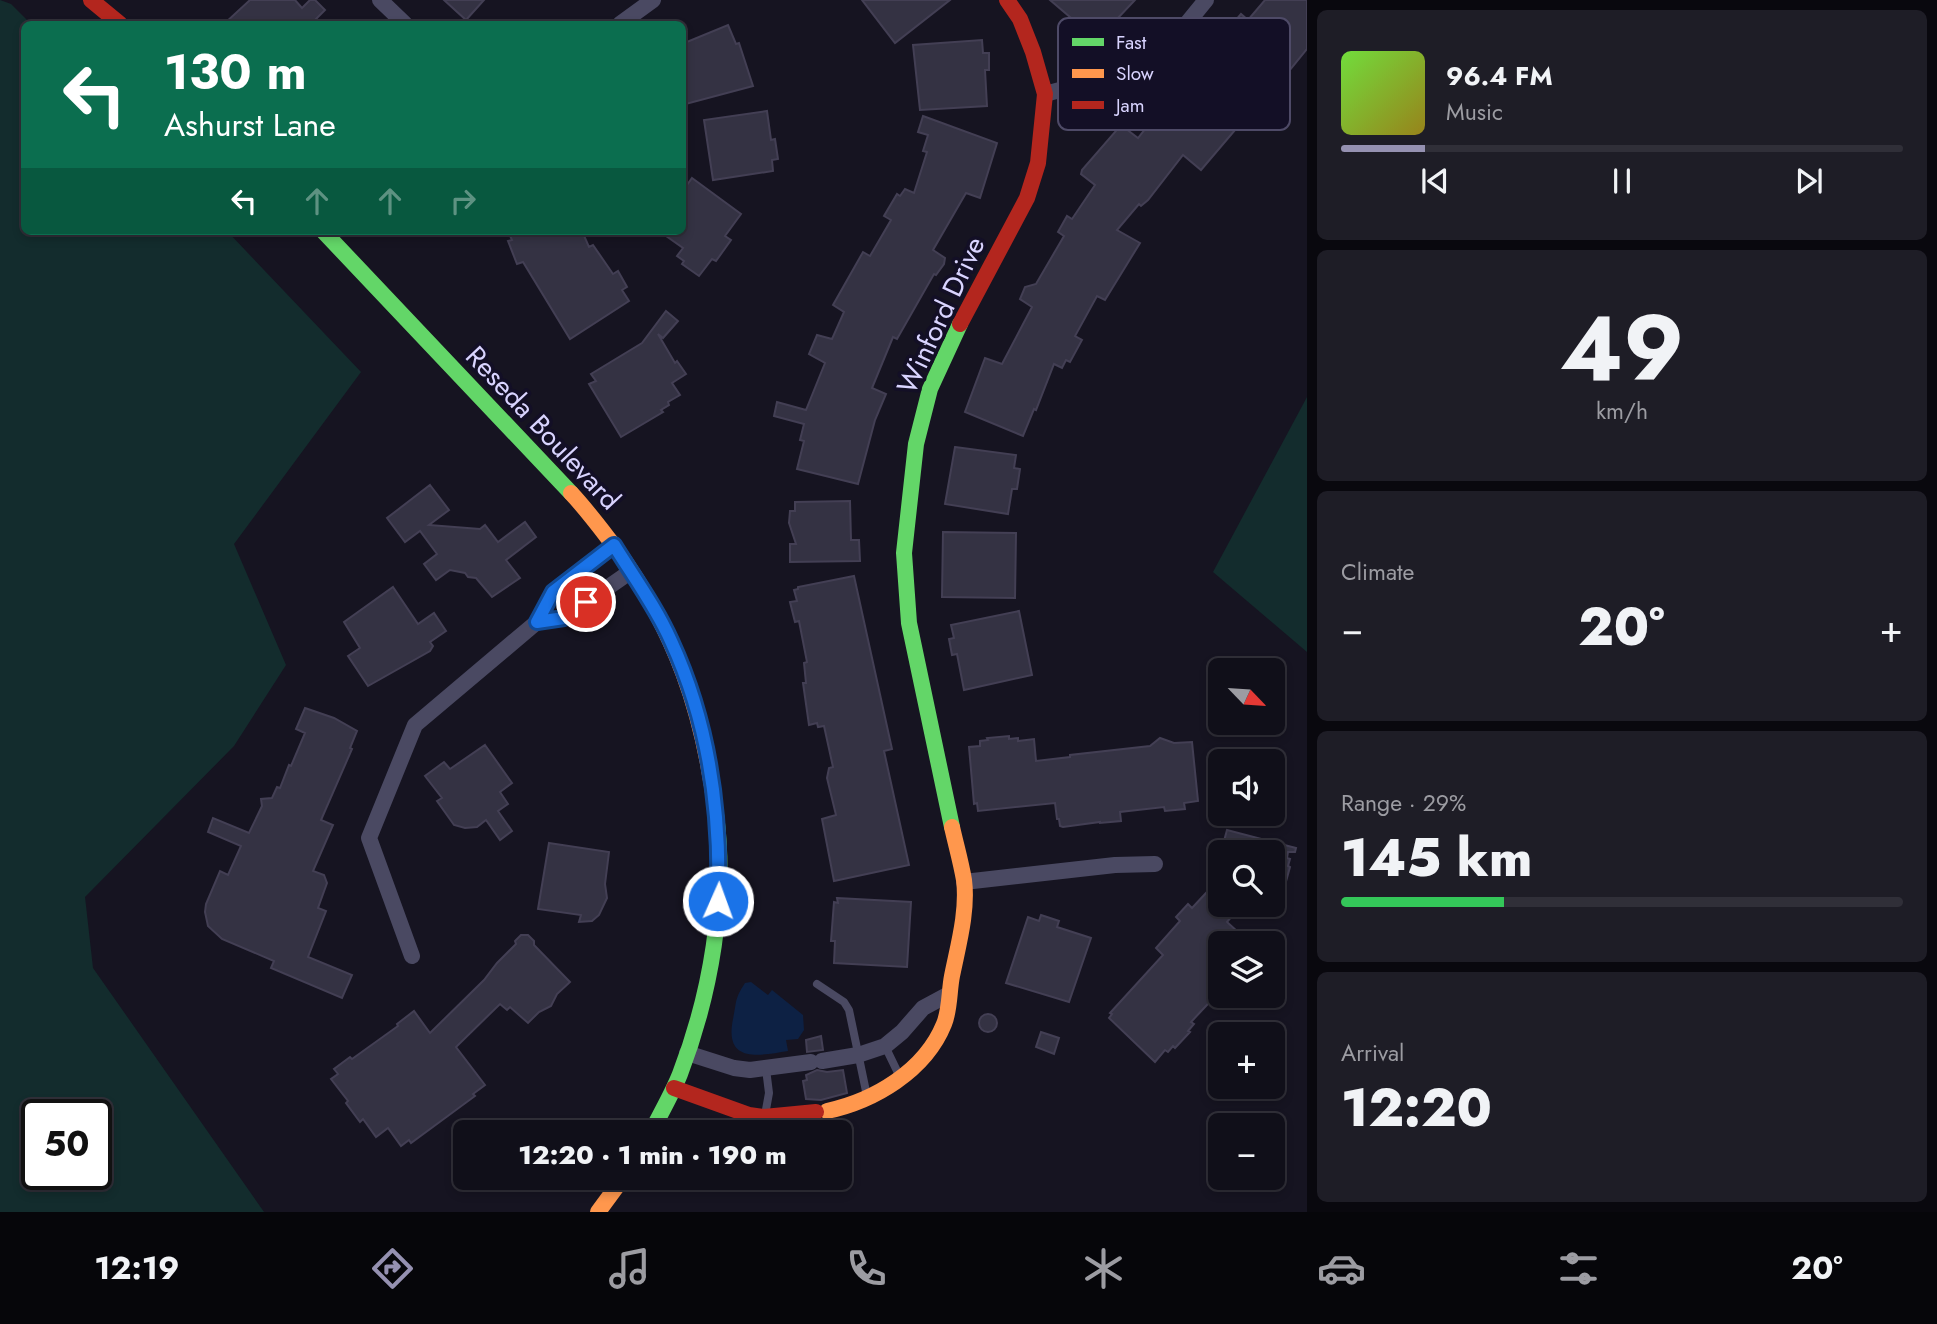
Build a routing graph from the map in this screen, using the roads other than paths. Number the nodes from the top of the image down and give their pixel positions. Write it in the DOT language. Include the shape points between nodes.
graph roads {
  1 [pos="92,0"];
  2 [pos="380,0"];
  3 [pos="653,0"];
  4 [pos="1007,0"];
  5 [pos="1206,0"];
  6 [pos="1191,18"];
  7 [pos="116,21"];
  8 [pos="402,21"];
  9 [pos="624,21"];
  10 [pos="1058,90"];
  11 [pos="1045,94"];
  12 [pos="327,235"];
  13 [pos="614,545"];
  14 [pos="630,572"];
  15 [pos="537,622"];
  16 [pos="1154,864"];
  17 [pos="964,882"];
  18 [pos="412,956"];
  19 [pos="817,984"];
  20 [pos="948,994"];
  21 [pos="885,1046"];
  22 [pos="687,1053"];
  23 [pos="858,1055"];
  24 [pos="766,1069"];
  25 [pos="900,1078"];
  26 [pos="674,1088"];
  27 [pos="868,1099"];
  28 [pos="764,1117"];
  29 [pos="657,1120"];
  30 [pos="614,1190"];
  31 [pos="598,1212"];
  1 -- 7 [label="street"];
  2 -- 8 [label="street"];
  3 -- 9 [label="street"];
  4 -- 11 [label="street, Winford Drive" via="1034,52"];
  5 -- 6 [label="street"];
  10 -- 11 [label="street"];
  11 -- 17 [label="street, Winford Drive" via="1038,163 1027,198 930,388 908,501 904,553 909,623"];
  12 -- 13 [label="street, Reseda Boulevard" via="582,504"];
  13 -- 14 [label="street, Reseda Boulevard"];
  13 -- 15 [label="street" via="553,592"];
  14 -- 15 [label="street" via="564,618"];
  14 -- 22 [label="street, Reseda Boulevard" via="653,606 685,674 703,735 717,815 713,952"];
  15 -- 18 [label="street" via="415,725 369,838"];
  16 -- 17 [label="street"];
  17 -- 20 [label="street, Winford Drive" via="960,946"];
  19 -- 23 [label="lane" via="849,1010"];
  20 -- 21 [label="street" via="923,1008"];
  20 -- 25 [label="street, Winford Drive" via="946,1022 928,1051"];
  21 -- 23 [label="street"];
  21 -- 25 [label="lane"];
  22 -- 24 [label="street" via="734,1068"];
  22 -- 26 [label="street, Reseda Boulevard"];
  23 -- 24 [label="street"];
  23 -- 27 [label="lane"];
  24 -- 28 [label="lane" via="769,1093"];
  25 -- 27 [label="street, Winford Drive"];
  26 -- 28 [label="street, Winford Drive"];
  26 -- 29 [label="street, Reseda Boulevard"];
  27 -- 28 [label="street, Winford Drive" via="848,1108"];
  30 -- 31 [label="street"];
}
